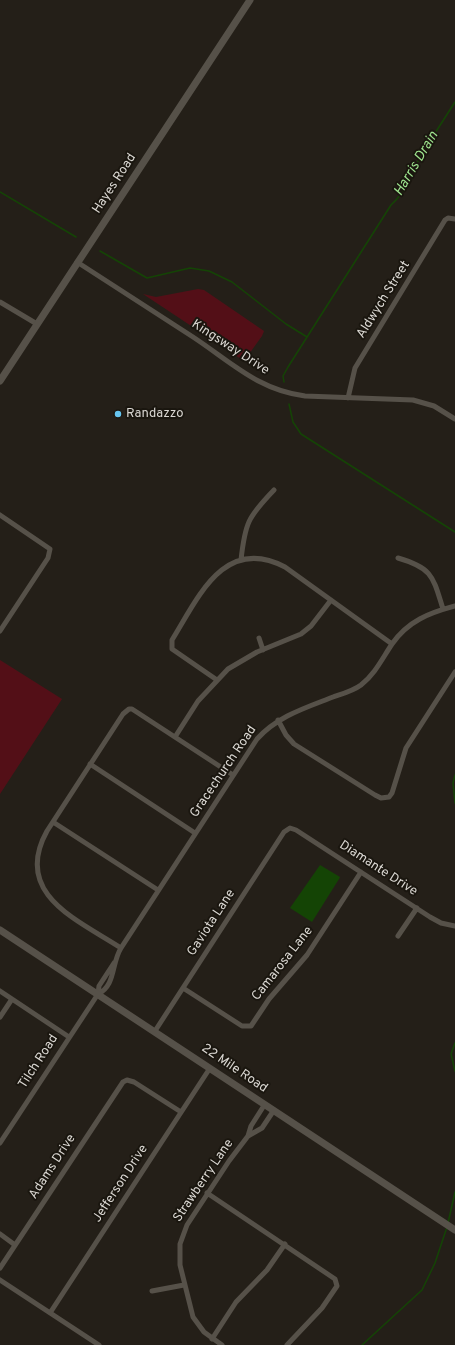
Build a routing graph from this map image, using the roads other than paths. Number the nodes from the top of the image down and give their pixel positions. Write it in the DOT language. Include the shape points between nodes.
graph roads {
  1 [pos="250,0"];
  2 [pos="455,219"];
  3 [pos="77,262"];
  4 [pos="0,302"];
  5 [pos="37,324"];
  6 [pos="0,380"];
  7 [pos="348,398"];
  8 [pos="455,419"];
  9 [pos="274,490"];
  10 [pos="0,515"];
  11 [pos="398,558"];
  12 [pos="241,560"];
  13 [pos="331,600"];
  14 [pos="455,606"];
  15 [pos="443,609"];
  16 [pos="0,631"];
  17 [pos="259,638"];
  18 [pos="392,644"];
  19 [pos="263,650"];
  20 [pos="455,672"];
  21 [pos="217,680"];
  22 [pos="278,720"];
  23 [pos="174,737"];
  24 [pos="90,764"];
  25 [pos="233,775"];
  26 [pos="53,822"];
  27 [pos="290,828"];
  28 [pos="195,833"];
  29 [pos="361,872"];
  30 [pos="158,890"];
  31 [pos="417,908"];
  32 [pos="455,926"];
  33 [pos="0,930"];
  34 [pos="398,936"];
  35 [pos="121,948"];
  36 [pos="183,988"];
  37 [pos="0,991"];
  38 [pos="98,994"];
  39 [pos="12,999"];
  40 [pos="0,1017"];
  41 [pos="155,1031"];
  42 [pos="69,1036"];
  43 [pos="210,1068"];
  44 [pos="265,1104"];
  45 [pos="274,1110"];
  46 [pos="181,1112"];
  47 [pos="248,1136"];
  48 [pos="0,1143"];
  49 [pos="207,1193"];
  50 [pos="453,1228"];
  51 [pos="0,1234"];
  52 [pos="285,1244"];
  53 [pos="15,1245"];
  54 [pos="0,1268"];
  55 [pos="0,1280"];
  56 [pos="184,1285"];
  57 [pos="152,1291"];
  58 [pos="50,1313"];
  59 [pos="212,1339"];
  60 [pos="99,1345"];
  61 [pos="222,1345"];
  62 [pos="287,1345"];
  1 -- 3 [label="street, Hayes Road"];
  2 -- 7 [label="street, Aldwych Street" via="445,220 355,368"];
  3 -- 5 [label="street, Hayes Road"];
  3 -- 7 [label="street, Kingsway Drive" via="256,381 291,394"];
  4 -- 5 [label="street"];
  5 -- 6 [label="street, Hayes Road"];
  7 -- 8 [label="street, Kingsway Drive" via="413,400 434,406"];
  9 -- 12 [label="street" via="254,511 244,534"];
  10 -- 16 [label="street" via="50,549 48,558"];
  11 -- 15 [label="street" via="420,566 430,574"];
  12 -- 13 [label="street" via="264,559 280,565"];
  12 -- 21 [label="street" via="219,571 210,581 172,640 171,645 178,654"];
  13 -- 18 [label="street"];
  13 -- 19 [label="street" via="311,626 301,634"];
  14 -- 15 [label="street, Gracechurch Road"];
  15 -- 18 [label="street, Gracechurch Road" via="427,614 409,625"];
  17 -- 19 [label="street"];
  18 -- 22 [label="street, Gracechurch Road" via="371,677 360,686"];
  19 -- 21 [label="street" via="234,665"];
  20 -- 22 [label="street" via="406,748 389,797 381,798 375,795 294,744"];
  21 -- 23 [label="street" via="198,700"];
  22 -- 25 [label="street, Gracechurch Road" via="257,739"];
  23 -- 24 [label="street" via="129,709 123,714"];
  23 -- 25 [label="street"];
  24 -- 26 [label="street"];
  24 -- 28 [label="street"];
  25 -- 28 [label="street, Gracechurch Road"];
  26 -- 30 [label="street"];
  26 -- 35 [label="street" via="41,842 37,855 38,877 44,891 59,907"];
  27 -- 29 [label="street, Diamante Drive"];
  27 -- 36 [label="street, Gaviota Lane" via="284,832"];
  28 -- 30 [label="street, Gracechurch Road"];
  29 -- 31 [label="street, Diamante Drive"];
  29 -- 36 [label="street, Camarosa Lane" via="307,955 248,1027 242,1026"];
  30 -- 35 [label="street, Gracechurch Road"];
  31 -- 32 [label="street, Diamante Drive" via="441,922"];
  31 -- 34 [label="street"];
  33 -- 38 [label="street, 22 Mile Road"];
  35 -- 38 [label="street, Gracechurch Road" via="98,986"];
  36 -- 41 [label="street, Gaviota Lane"];
  37 -- 39 [label="street"];
  38 -- 41 [label="street, 22 Mile Road"];
  38 -- 42 [label="street, Tilch Road"];
  39 -- 40 [label="street"];
  39 -- 42 [label="street"];
  41 -- 43 [label="street, 22 Mile Road"];
  42 -- 48 [label="street, Tilch Road"];
  43 -- 44 [label="street, 22 Mile Road"];
  43 -- 46 [label="street, Jefferson Drive"];
  44 -- 45 [label="street, 22 Mile Road"];
  44 -- 47 [label="street, Strawberry Lane" via="251,1126"];
  45 -- 47 [label="street, Strawberry Lane" via="262,1128"];
  45 -- 50 [label="street, 22 Mile Road"];
  46 -- 53 [label="street, Adams Drive" via="134,1082 127,1080 121,1084"];
  46 -- 58 [label="street, Jefferson Drive"];
  47 -- 49 [label="street, Strawberry Lane"];
  49 -- 52 [label="street"];
  49 -- 56 [label="street, Strawberry Lane" via="181,1239 179,1259"];
  51 -- 53 [label="street"];
  52 -- 59 [label="street" via="267,1270 236,1302"];
  52 -- 62 [label="street" via="337,1282 322,1308"];
  53 -- 54 [label="street, Adams Drive"];
  55 -- 58 [label="street"];
  56 -- 57 [label="street"];
  56 -- 59 [label="street, Strawberry Lane" via="193,1317"];
  58 -- 60 [label="street"];
  59 -- 61 [label="street, Strawberry Lane"];
}
